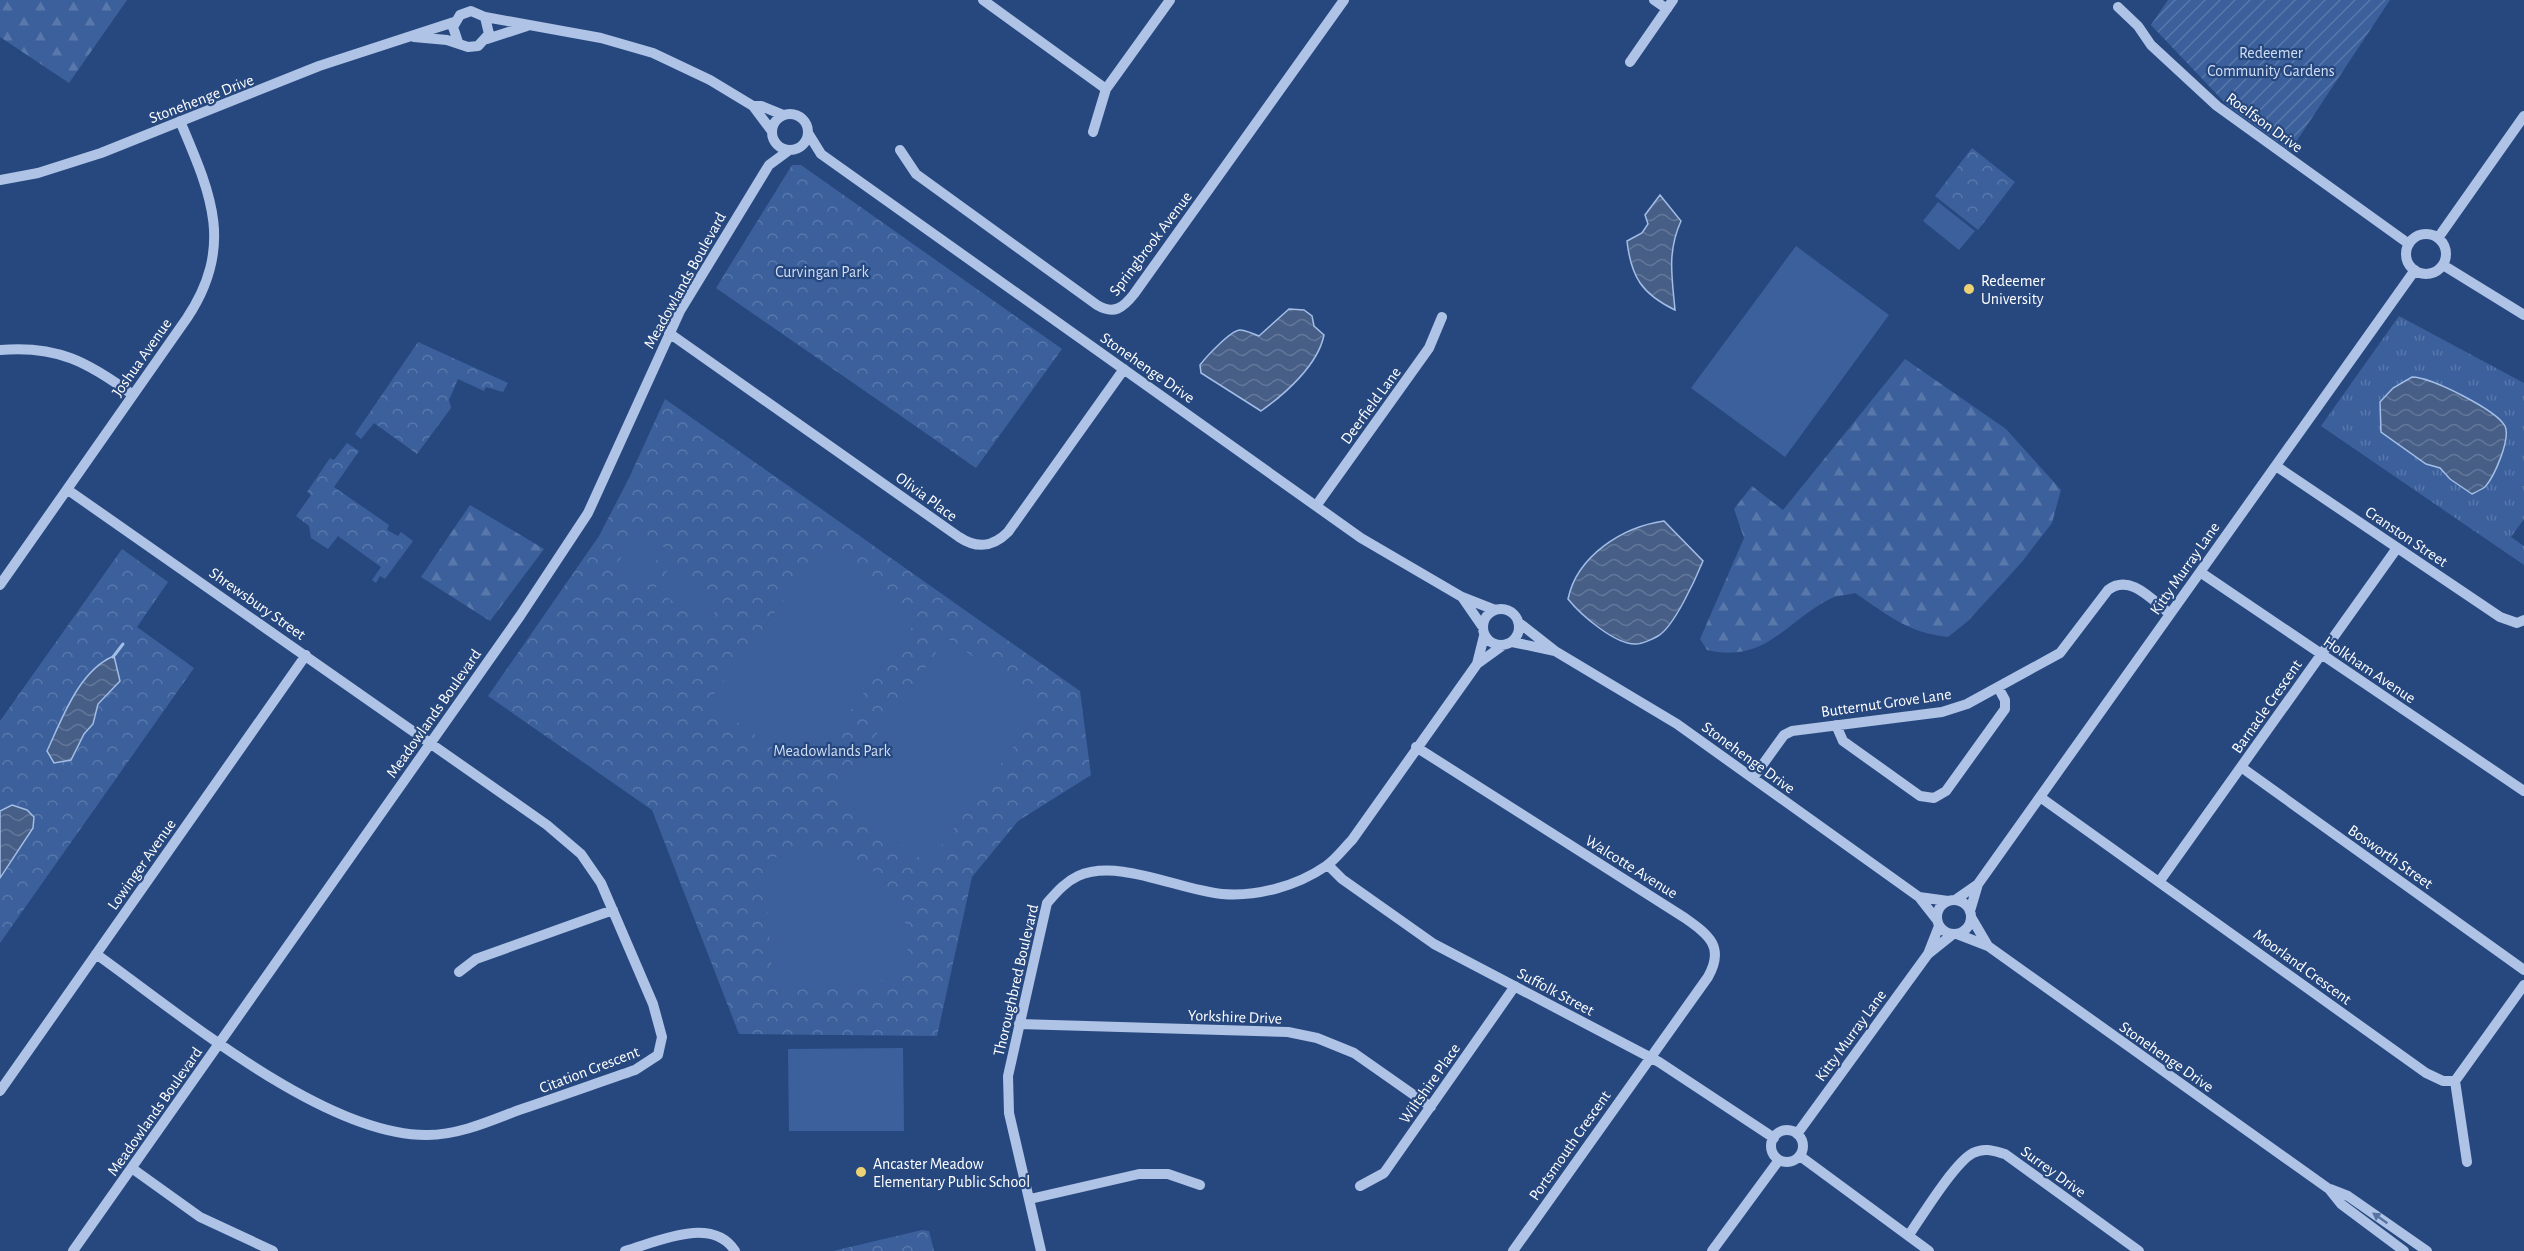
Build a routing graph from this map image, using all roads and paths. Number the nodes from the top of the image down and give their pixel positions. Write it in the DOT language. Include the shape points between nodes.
graph roads {
  1 [pos="475,0"];
  2 [pos="983,0"];
  3 [pos="1005,0"];
  4 [pos="1170,0"];
  5 [pos="1344,0"];
  6 [pos="1654,0"];
  7 [pos="462,3"];
  8 [pos="1670,4"];
  9 [pos="2118,7"];
  10 [pos="998,10"];
  11 [pos="482,15"];
  12 [pos="457,19"];
  13 [pos="527,26"];
  14 [pos="411,37"];
  15 [pos="487,39"];
  16 [pos="458,42"];
  17 [pos="1630,62"];
  18 [pos="1106,89"];
  19 [pos="753,106"];
  20 [pos="783,115"];
  21 [pos="2524,116"];
  22 [pos="180,121"];
  23 [pos="771,130"];
  24 [pos="1093,132"];
  25 [pos="808,133"];
  26 [pos="773,141"];
  27 [pos="793,149"];
  28 [pos="900,150"];
  29 [pos="821,154"];
  30 [pos="769,165"];
  31 [pos="0,180"];
  32 [pos="2438,238"];
  33 [pos="2409,244"];
  34 [pos="2443,265"];
  35 [pos="2415,270"];
  36 [pos="2524,315"];
  37 [pos="1442,317"];
  38 [pos="669,333"];
  39 [pos="0,350"];
  40 [pos="1124,369"];
  41 [pos="133,395"];
  42 [pos="2276,466"];
  43 [pos="68,490"];
  44 [pos="1316,506"];
  45 [pos="2397,548"];
  46 [pos="4,570"];
  47 [pos="2200,572"];
  48 [pos="0,585"];
  49 [pos="1462,597"];
  50 [pos="1495,610"];
  51 [pos="2170,614"];
  52 [pos="2524,620"];
  53 [pos="1518,622"];
  54 [pos="1483,631"];
  55 [pos="1507,644"];
  56 [pos="1555,651"];
  57 [pos="2321,654"];
  58 [pos="306,656"];
  59 [pos="1477,664"];
  60 [pos="1999,689"];
  61 [pos="1836,725"];
  62 [pos="430,743"];
  63 [pos="1416,747"];
  64 [pos="2241,767"];
  65 [pos="1753,778"];
  66 [pos="2524,791"];
  67 [pos="2040,797"];
  68 [pos="1328,865"];
  69 [pos="2160,882"];
  70 [pos="1978,884"];
  71 [pos="1919,897"];
  72 [pos="1952,900"];
  73 [pos="613,910"];
  74 [pos="1971,914"];
  75 [pos="1938,923"];
  76 [pos="1955,934"];
  77 [pos="1988,946"];
  78 [pos="96,954"];
  79 [pos="1928,954"];
  80 [pos="2524,969"];
  81 [pos="459,972"];
  82 [pos="2524,985"];
  83 [pos="1515,986"];
  84 [pos="1018,1024"];
  85 [pos="220,1042"];
  86 [pos="1650,1057"];
  87 [pos="2455,1082"];
  88 [pos="0,1091"];
  89 [pos="1431,1107"];
  90 [pos="1797,1134"];
  91 [pos="1774,1138"];
  92 [pos="1800,1156"];
  93 [pos="1779,1160"];
  94 [pos="2467,1162"];
  95 [pos="133,1168"];
  96 [pos="1200,1185"];
  97 [pos="1360,1186"];
  98 [pos="2330,1189"];
  99 [pos="1030,1200"];
  100 [pos="1909,1235"];
  101 [pos="252,1247"];
  102 [pos="73,1251"];
  103 [pos="273,1251"];
  104 [pos="625,1251"];
  105 [pos="735,1251"];
  106 [pos="1041,1251"];
  107 [pos="1513,1251"];
  108 [pos="1712,1251"];
  109 [pos="1929,1251"];
  110 [pos="2139,1251"];
  111 [pos="2404,1251"];
  112 [pos="2427,1251"];
  1 -- 11 [label="street"];
  2 -- 10 [label="street"];
  3 -- 10 [label="street"];
  4 -- 18 [label="street"];
  5 -- 28 [label="street, Springbrook Avenue" via="1126,305 1116,311 1097,305 916,174"];
  6 -- 8 [label="street"];
  7 -- 12 [label="street"];
  8 -- 17 [label="street"];
  9 -- 33 [label="street, Roelfson Drive" via="2151,45 2217,106"];
  10 -- 18 [label="street"];
  11 -- 12 [label="street" via="471,11"];
  11 -- 13 [label="street"];
  11 -- 15 [label="street" via="490,28"];
  12 -- 14 [label="street, Stonehenge Drive"];
  12 -- 16 [label="street" via="453,32"];
  13 -- 15 [label="street"];
  13 -- 19 [label="street" via="601,38 653,53 701,75"];
  14 -- 16 [label="street, Stonehenge Drive"];
  14 -- 22 [label="street, Stonehenge Drive" via="330,62"];
  15 -- 16 [label="street" via="472,48"];
  18 -- 24 [label="street"];
  19 -- 20 [label="street"];
  19 -- 23 [label="street"];
  20 -- 23 [label="street"];
  20 -- 25 [label="street" via="800,117"];
  21 -- 32 [label="street"];
  22 -- 31 [label="street, Stonehenge Drive" via="66,165"];
  22 -- 41 [label="street, Joshua Avenue" via="213,206 213,262 195,305"];
  23 -- 26 [label="street"];
  25 -- 27 [label="street" via="807,139"];
  25 -- 29 [label="street, Stonehenge Drive"];
  26 -- 27 [label="street"];
  26 -- 30 [label="street, Meadowlands Boulevard"];
  27 -- 29 [label="street, Stonehenge Drive"];
  27 -- 30 [label="street, Meadowlands Boulevard"];
  29 -- 40 [label="street, Stonehenge Drive"];
  30 -- 38 [label="street, Meadowlands Boulevard" via="719,243"];
  32 -- 33 [label="street" via="2426,234"];
  32 -- 34 [label="street" via="2445,248"];
  33 -- 35 [label="street" via="2406,255"];
  34 -- 35 [label="street" via="2427,274"];
  34 -- 36 [label="street"];
  35 -- 42 [label="street, Kitty Murray Lane"];
  37 -- 44 [label="street, Deerfield Lane" via="1429,348"];
  38 -- 40 [label="street, Olivia Place" via="959,537 977,545 992,544 1008,532"];
  38 -- 62 [label="street, Meadowlands Boulevard" via="588,513"];
  39 -- 41 [label="street" via="44,349 64,354"];
  40 -- 44 [label="street, Stonehenge Drive"];
  41 -- 43 [label="street, Joshua Avenue"];
  42 -- 45 [label="street, Cranston Street"];
  42 -- 47 [label="street, Kitty Murray Lane"];
  43 -- 46 [label="street, Joshua Avenue"];
  43 -- 58 [label="street, Shrewsbury Street"];
  44 -- 49 [label="street, Stonehenge Drive" via="1380,550"];
  45 -- 52 [label="street, Cranston Street" via="2509,622"];
  45 -- 57 [label="street, Barnacle Crescent"];
  46 -- 48 [label="street, Joshua Avenue"];
  47 -- 51 [label="street, Kitty Murray Lane"];
  47 -- 57 [label="street, Holkham Avenue"];
  49 -- 50 [label="street, Stonehenge Drive"];
  49 -- 54 [label="street, Stonehenge Drive"];
  50 -- 53 [label="street" via="1512,613"];
  50 -- 54 [label="street" via="1486,616"];
  51 -- 60 [label="street, Butternut Grove Lane" via="2132,585 2115,584 2060,653"];
  51 -- 67 [label="street, Kitty Murray Lane"];
  53 -- 55 [label="street" via="1518,633"];
  53 -- 56 [label="street, Stonehenge Drive"];
  54 -- 55 [label="street" via="1491,644"];
  54 -- 59 [label="street, Thoroughbred Boulevard"];
  55 -- 56 [label="street, Stonehenge Drive"];
  55 -- 59 [label="street, Thoroughbred Boulevard"];
  56 -- 65 [label="street, Stonehenge Drive" via="1677,724"];
  57 -- 64 [label="street, Barnacle Crescent"];
  57 -- 66 [label="street, Holkham Avenue"];
  58 -- 62 [label="street, Shrewsbury Street"];
  58 -- 78 [label="street, Lowinger Avenue"];
  59 -- 63 [label="street, Thoroughbred Boulevard"];
  60 -- 61 [label="street, Butternut Grove Lane" via="1942,712"];
  60 -- 61 [label="street" via="2005,709 1946,791 1934,798 1920,796 1843,741"];
  61 -- 65 [label="street, Butternut Grove Lane" via="1797,729 1784,735"];
  62 -- 73 [label="street, Citation Crescent" via="547,825 581,854 601,882"];
  62 -- 85 [label="street, Meadowlands Boulevard"];
  63 -- 68 [label="street, Thoroughbred Boulevard" via="1352,840"];
  63 -- 86 [label="street, Walcotte Avenue" via="1705,932 1715,947 1714,966"];
  64 -- 69 [label="street, Barnacle Crescent"];
  64 -- 80 [label="street, Bosworth Street"];
  65 -- 71 [label="street, Stonehenge Drive"];
  67 -- 69 [label="street, Moorland Crescent"];
  67 -- 70 [label="street, Kitty Murray Lane"];
  68 -- 83 [label="street, Suffolk Street" via="1434,944"];
  68 -- 84 [label="street, Thoroughbred Boulevard" via="1300,880 1261,893 1221,894 1106,871 1076,877 1047,903"];
  69 -- 87 [label="street, Moorland Crescent" via="2426,1073"];
  70 -- 72 [label="street, Kitty Murray Lane"];
  70 -- 74 [label="street, Kitty Murray Lane"];
  71 -- 72 [label="street, Stonehenge Drive"];
  71 -- 75 [label="street, Stonehenge Drive"];
  72 -- 74 [label="street" via="1965,903"];
  72 -- 75 [label="street" via="1938,910"];
  73 -- 81 [label="street" via="476,959"];
  73 -- 85 [label="street, Citation Crescent" via="653,1004 662,1037 657,1055 635,1070 470,1127 427,1135 392,1132 353,1120 295,1092"];
  74 -- 76 [label="street" via="1969,926"];
  74 -- 77 [label="street, Stonehenge Drive"];
  75 -- 76 [label="street"];
  75 -- 79 [label="street, Kitty Murray Lane"];
  76 -- 77 [label="street, Stonehenge Drive"];
  76 -- 79 [label="street, Kitty Murray Lane"];
  77 -- 98 [label="street, Stonehenge Drive"];
  78 -- 85 [label="street, Citation Crescent"];
  78 -- 88 [label="street, Lowinger Avenue"];
  79 -- 90 [label="street, Kitty Murray Lane"];
  82 -- 87 [label="street"];
  83 -- 86 [label="street, Suffolk Street"];
  83 -- 89 [label="street, Wiltshire Place"];
  84 -- 89 [label="street, Yorkshire Drive" via="1288,1032 1354,1053"];
  84 -- 99 [label="street, Thoroughbred Boulevard" via="1008,1076 1009,1113"];
  85 -- 95 [label="street, Meadowlands Boulevard"];
  86 -- 91 [label="street, Suffolk Street"];
  86 -- 107 [label="street, Portsmouth Crescent"];
  87 -- 94 [label="street"];
  89 -- 97 [label="street, Wiltshire Place" via="1384,1173"];
  90 -- 91 [label="street" via="1782,1131"];
  90 -- 92 [label="street" via="1803,1142"];
  91 -- 93 [label="street" via="1772,1152"];
  92 -- 93 [label="street" via="1792,1161"];
  92 -- 100 [label="street"];
  93 -- 108 [label="street"];
  95 -- 101 [label="street" via="200,1217"];
  95 -- 102 [label="street, Meadowlands Boulevard"];
  96 -- 99 [label="street" via="1168,1174 1139,1174"];
  98 -- 111 [label="street, Stonehenge Drive" via="2341,1204"];
  112 -- 98 [label="street, Stonehenge Drive, one-way" via="2348,1196"];
  99 -- 106 [label="street, Thoroughbred Boulevard"];
  100 -- 109 [label="street"];
  100 -- 110 [label="street, Surrey Drive" via="1957,1169 1972,1154 1988,1149 2005,1154"];
  101 -- 103 [label="street"];
  104 -- 105 [label="street" via="694,1232 727,1240"];
}
